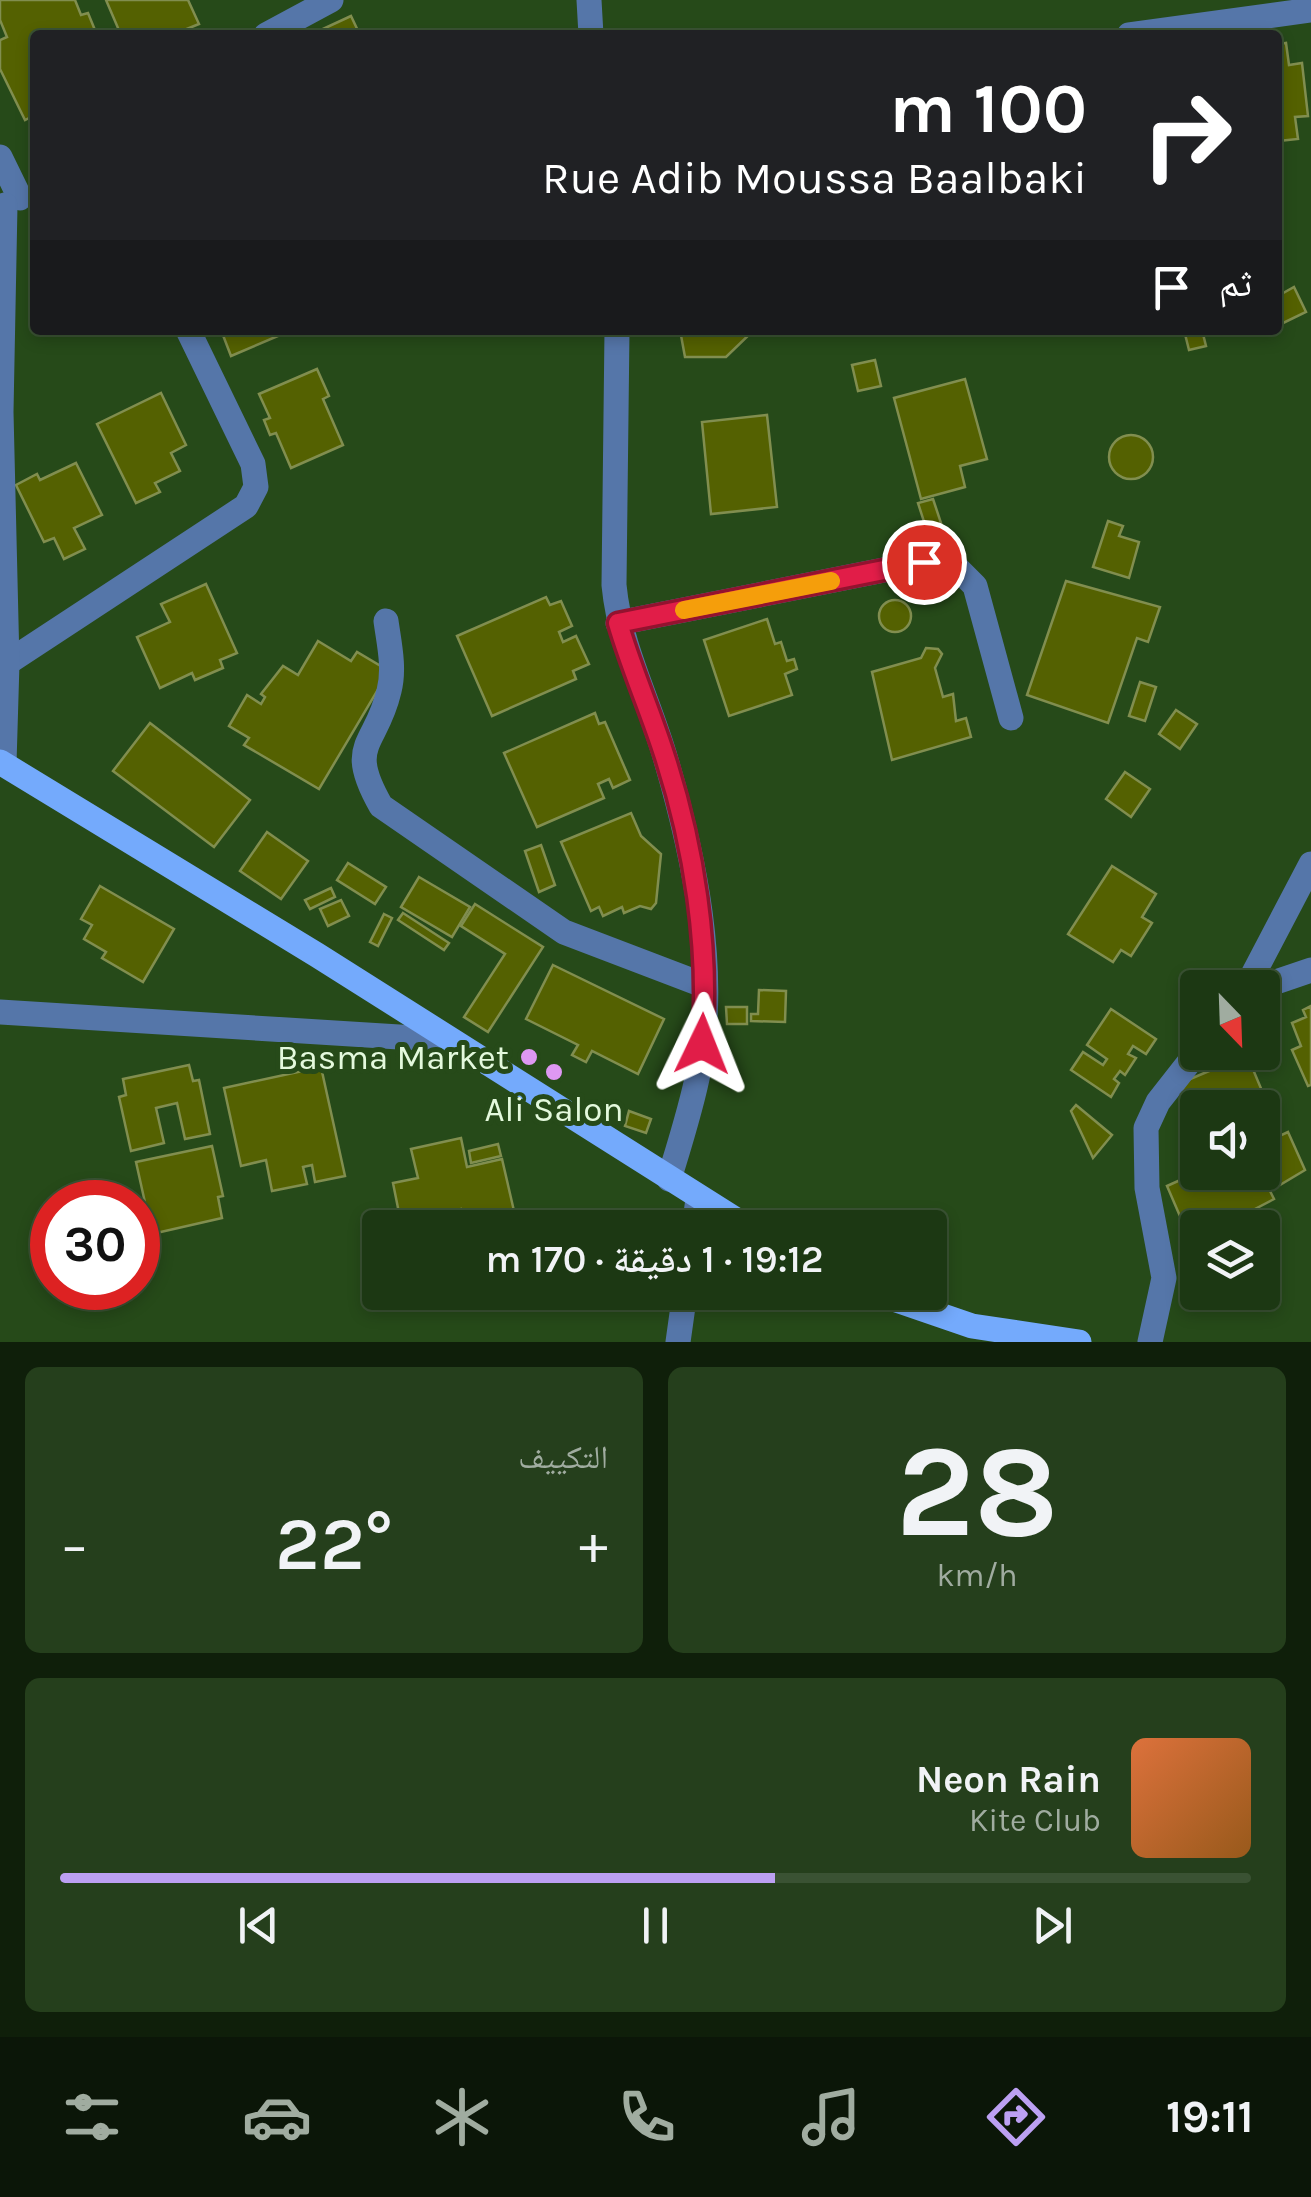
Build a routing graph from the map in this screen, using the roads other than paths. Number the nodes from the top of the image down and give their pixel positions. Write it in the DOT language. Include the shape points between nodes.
graph roads {
  1 [pos="331,0"];
  2 [pos="588,0"];
  3 [pos="1311,10"];
  4 [pos="275,30"];
  5 [pos="591,30"];
  6 [pos="1165,30"];
  7 [pos="0,157"];
  8 [pos="15,200"];
  9 [pos="190,335"];
  10 [pos="616,335"];
  11 [pos="386,621"];
  12 [pos="618,623"];
  13 [pos="7,662"];
  14 [pos="1012,718"];
  15 [pos="2,763"];
  16 [pos="1311,864"];
  17 [pos="1255,970"];
  18 [pos="1311,970"];
  19 [pos="1280,981"];
  20 [pos="704,985"];
  21 [pos="0,1012"];
  22 [pos="447,1040"];
  23 [pos="1184,1070"];
  24 [pos="669,1179"];
  25 [pos="698,1199"];
  26 [pos="696,1210"];
  27 [pos="717,1210"];
  28 [pos="682,1310"];
  29 [pos="925,1310"];
  30 [pos="678,1342"];
  31 [pos="1078,1342"];
  32 [pos="1150,1342"];
  1 -- 4 [label="street"];
  2 -- 5 [label="street"];
  3 -- 6 [label="street"];
  7 -- 8 [label="street"];
  8 -- 13 [label="street" via="0,412"];
  9 -- 13 [label="street" via="253,464 256,488 246,506"];
  10 -- 12 [label="street"];
  11 -- 20 [label="street" via="389,691 362,749 381,806 564,932"];
  12 -- 14 [label="street" via="924,562 958,568 975,586"];
  12 -- 20 [label="street" via="665,756 688,849"];
  13 -- 15 [label="street"];
  15 -- 22 [label="main road"];
  16 -- 17 [label="street"];
  18 -- 19 [label="street"];
  20 -- 24 [label="street" via="699,1067"];
  21 -- 22 [label="street"];
  22 -- 24 [label="main road"];
  23 -- 32 [label="street" via="1146,1128 1143,1156 1164,1278"];
  24 -- 25 [label="main road"];
  25 -- 26 [label="street"];
  25 -- 27 [label="main road"];
  28 -- 30 [label="street"];
  29 -- 31 [label="main road" via="972,1326"];
}
